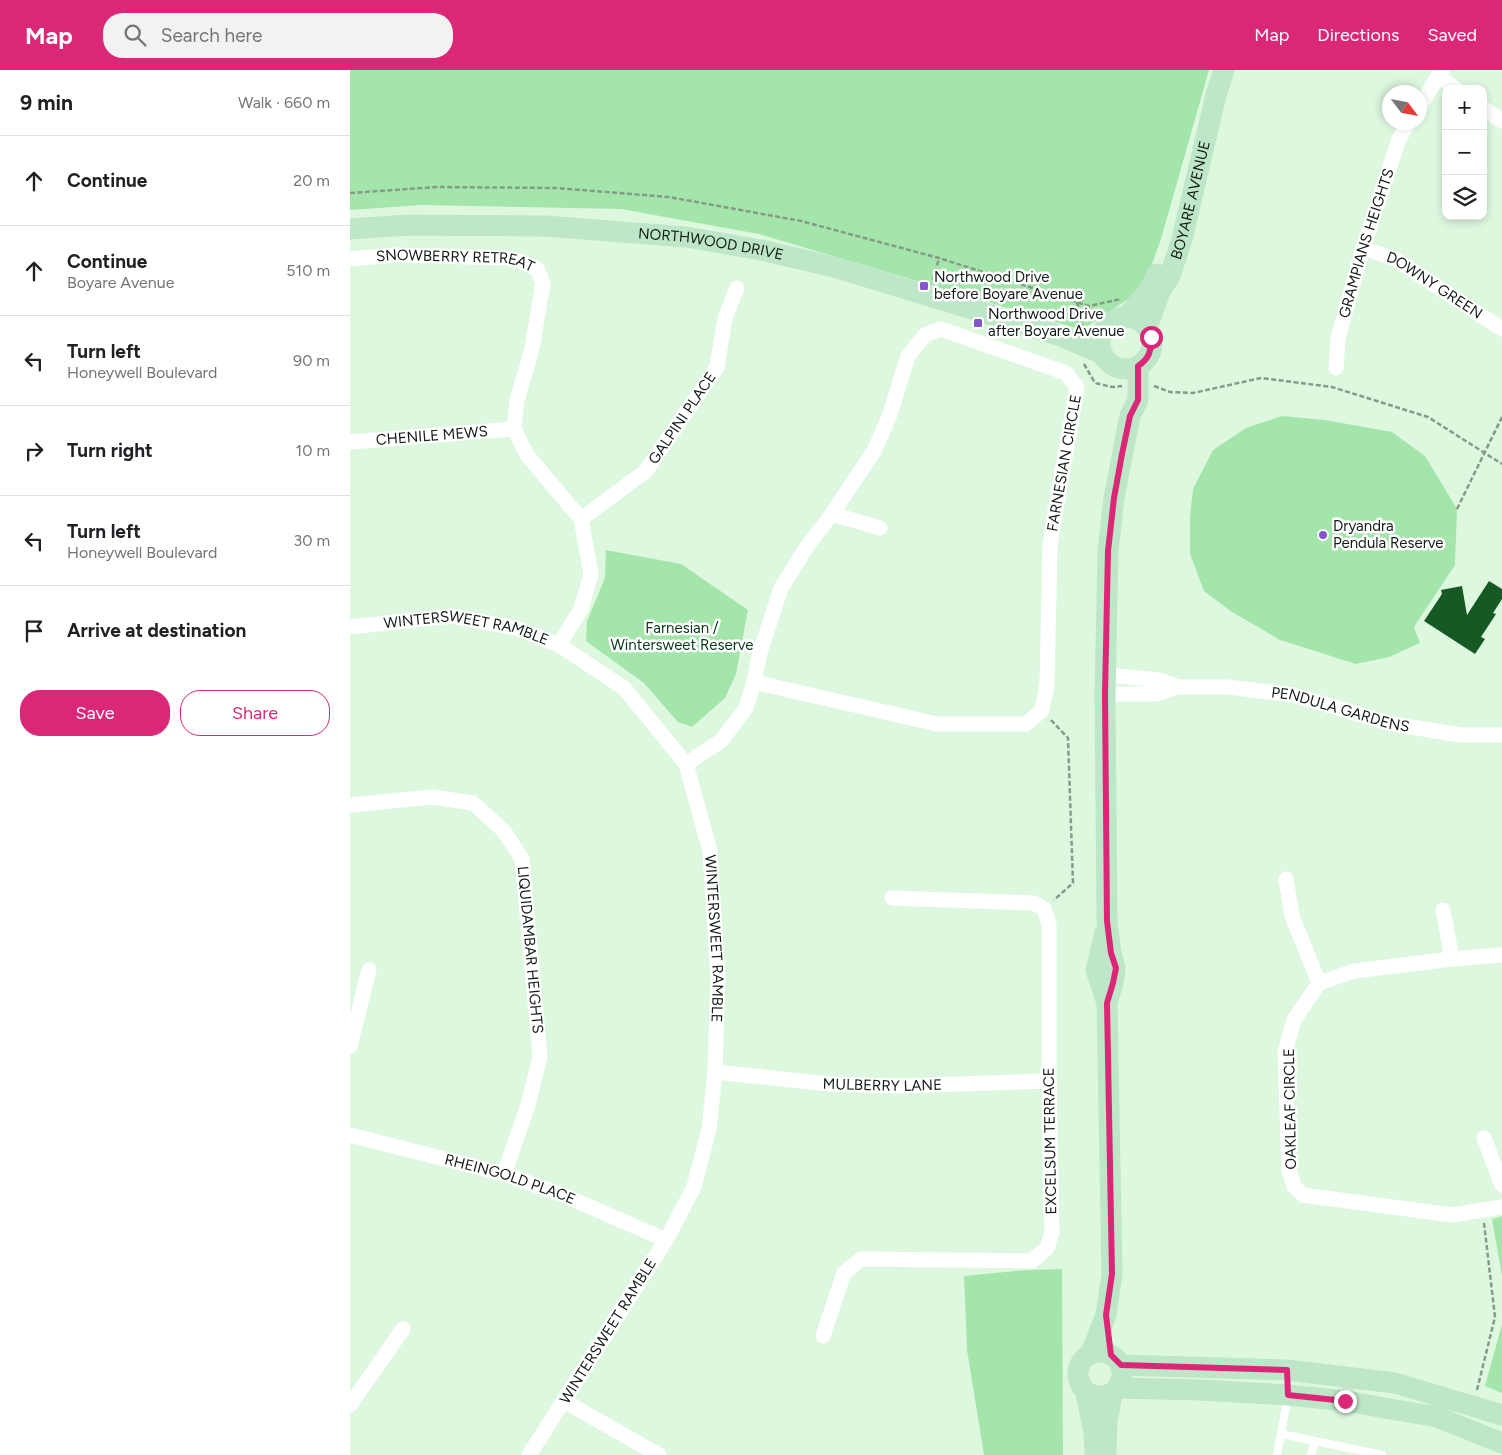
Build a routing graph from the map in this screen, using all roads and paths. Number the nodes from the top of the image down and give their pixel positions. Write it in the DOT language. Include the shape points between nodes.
graph roads {
  1 [pos="1211,70"];
  2 [pos="1224,70"];
  3 [pos="1440,73"];
  4 [pos="1452,85"];
  5 [pos="1427,94"];
  6 [pos="1487,111"];
  7 [pos="1502,121"];
  8 [pos="1404,130"];
  9 [pos="350,193"];
  10 [pos="350,229"];
  11 [pos="1363,248"];
  12 [pos="939,258"];
  13 [pos="350,259"];
  14 [pos="737,288"];
  15 [pos="928,296"];
  16 [pos="1077,302"];
  17 [pos="1133,309"];
  18 [pos="1148,327"];
  19 [pos="1502,329"];
  20 [pos="1093,341"];
  21 [pos="1336,368"];
  22 [pos="1130,376"];
  23 [pos="1502,417"];
  24 [pos="514,429"];
  25 [pos="350,442"];
  26 [pos="1484,454"];
  27 [pos="1502,464"];
  28 [pos="1457,509"];
  29 [pos="832,514"];
  30 [pos="581,519"];
  31 [pos="880,528"];
  32 [pos="350,627"];
  33 [pos="559,645"];
  34 [pos="754,682"];
  35 [pos="1106,685"];
  36 [pos="1042,710"];
  37 [pos="1502,735"];
  38 [pos="686,764"];
  39 [pos="350,805"];
  40 [pos="1286,879"];
  41 [pos="892,898"];
  42 [pos="1044,909"];
  43 [pos="1443,910"];
  44 [pos="1502,955"];
  45 [pos="1452,959"];
  46 [pos="369,970"];
  47 [pos="1318,983"];
  48 [pos="350,1046"];
  49 [pos="716,1072"];
  50 [pos="1049,1081"];
  51 [pos="350,1135"];
  52 [pos="1484,1138"];
  53 [pos="504,1174"];
  54 [pos="1502,1185"];
  55 [pos="1502,1207"];
  56 [pos="1483,1210"];
  57 [pos="666,1240"];
  58 [pos="403,1329"];
  59 [pos="823,1336"];
  60 [pos="1108,1358"];
  61 [pos="1287,1370"];
  62 [pos="1115,1391"];
  63 [pos="1086,1392"];
  64 [pos="1288,1395"];
  65 [pos="1476,1397"];
  66 [pos="564,1401"];
  67 [pos="350,1405"];
  68 [pos="1502,1416"];
  69 [pos="1282,1434"];
  70 [pos="1314,1441"];
  71 [pos="1499,1442"];
  72 [pos="1345,1451"];
  73 [pos="528,1455"];
  74 [pos="658,1455"];
  75 [pos="1095,1455"];
  76 [pos="1106,1455"];
  77 [pos="1277,1455"];
  78 [pos="1311,1455"];
  79 [pos="1382,1455"];
  1 -- 17 [label="street, BOYARE AVENUE" via="1167,246 1154,284"];
  2 -- 18 [label="street, BOYARE AVENUE" via="1182,239"];
  3 -- 4 [label="street"];
  3 -- 5 [label="street"];
  6 -- 7 [label="street"];
  8 -- 11 [label="street, GRAMPIANS HEIGHTS"];
  9 -- 12 [label="path" via="437,187 556,188 669,197 800,221"];
  10 -- 15 [label="street, NORTHWOOD DRIVE" via="407,225 545,226 686,237 834,267"];
  11 -- 19 [label="street, DOWNY GREEN" via="1395,259"];
  11 -- 21 [label="street, GRAMPIANS HEIGHTS" via="1338,338"];
  12 -- 15 [label="path"];
  12 -- 16 [label="path"];
  13 -- 24 [label="street, SNOWBERRY RETREAT" via="394,255 507,258 537,269 543,283 532,349 517,400"];
  14 -- 30 [label="street, GALPINI PLACE" via="725,318 717,367 646,471"];
  15 -- 20 [label="street, NORTHWOOD DRIVE" via="1061,336"];
  16 -- 17 [label="path" via="1089,306 1123,298"];
  16 -- 20 [label="path"];
  17 -- 18 [label="street"];
  17 -- 20 [label="street" via="1113,320"];
  18 -- 22 [label="street" via="1151,351"];
  20 -- 22 [label="street" via="1111,366"];
  20 -- 22 [label="path" via="1082,358 1095,383 1112,388"];
  22 -- 26 [label="path" via="1170,392 1193,393 1261,378 1332,387 1428,417"];
  22 -- 35 [label="street" via="1138,400 1130,416 1114,498 1108,551"];
  23 -- 26 [label="path"];
  24 -- 25 [label="street, CHENILE MEWS"];
  24 -- 30 [label="street" via="527,455"];
  26 -- 27 [label="path"];
  26 -- 28 [label="path"];
  29 -- 31 [label="street"];
  29 -- 34 [label="street, FARNESIAN CIRCLE" via="781,588"];
  29 -- 36 [label="street, FARNESIAN CIRCLE" via="874,452 908,356 925,335 941,329 1066,373 1077,387 1050,545 1047,684"];
  30 -- 33 [label="street" via="591,574 582,609"];
  32 -- 33 [label="street, WINTERSWEET RAMBLE" via="451,616 516,628"];
  33 -- 38 [label="street, WINTERSWEET RAMBLE" via="624,688"];
  34 -- 36 [label="street" via="937,724 1026,724"];
  34 -- 38 [label="street, FARNESIAN CIRCLE" via="746,708 721,740"];
  35 -- 37 [label="street, PENDULA GARDENS" via="1155,694 1178,687 1228,687 1293,695 1392,724 1461,735"];
  35 -- 60 [label="street" via="1107,921 1096,970 1107,1003 1112,1274 1106,1315"];
  36 -- 42 [label="path" via="1068,738 1073,883"];
  38 -- 49 [label="street, WINTERSWEET RAMBLE" via="710,851 718,978"];
  39 -- 53 [label="street, LIQUIDAMBAR HEIGHTS" via="432,797 473,803 504,830 522,859 540,1056 528,1105"];
  40 -- 47 [label="street" via="1292,916"];
  41 -- 42 [label="street" via="1034,902"];
  42 -- 50 [label="street, EXCELSUM TERRACE" via="1048,924"];
  43 -- 45 [label="street"];
  44 -- 45 [label="street"];
  45 -- 47 [label="street" via="1354,971"];
  46 -- 48 [label="street"];
  47 -- 56 [label="street, OAKLEAF CIRCLE" via="1294,1020 1285,1052 1289,1170 1294,1186 1303,1195 1452,1215"];
  49 -- 50 [label="street, MULBERRY LANE" via="829,1084 901,1086"];
  49 -- 57 [label="street, WINTERSWEET RAMBLE" via="709,1129 694,1188"];
  50 -- 59 [label="street, EXCELSUM TERRACE" via="1052,1233 1047,1248 1032,1261 861,1259 844,1273"];
  51 -- 53 [label="street, RHEINGOLD PLACE"];
  52 -- 54 [label="street"];
  53 -- 57 [label="street, RHEINGOLD PLACE" via="563,1195"];
  55 -- 56 [label="street, OAKLEAF CIRCLE"];
  56 -- 65 [label="path" via="1495,1317"];
  57 -- 66 [label="street, WINTERSWEET RAMBLE"];
  58 -- 67 [label="street"];
  60 -- 61 [label="street"];
  60 -- 62 [label="street" via="1122,1375 1121,1384"];
  60 -- 63 [label="street" via="1081,1363 1078,1378"];
  61 -- 64 [label="street"];
  61 -- 68 [label="street" via="1395,1383"];
  62 -- 63 [label="street" via="1102,1397"];
  62 -- 64 [label="street" via="1200,1390"];
  62 -- 76 [label="street" via="1107,1422"];
  63 -- 75 [label="street"];
  64 -- 69 [label="lane"];
  64 -- 71 [label="street" via="1437,1417"];
  66 -- 73 [label="street, WINTERSWEET RAMBLE"];
  66 -- 74 [label="street"];
  69 -- 70 [label="lane"];
  69 -- 77 [label="lane"];
  70 -- 72 [label="lane"];
  70 -- 78 [label="lane"];
  72 -- 79 [label="lane"];
}
